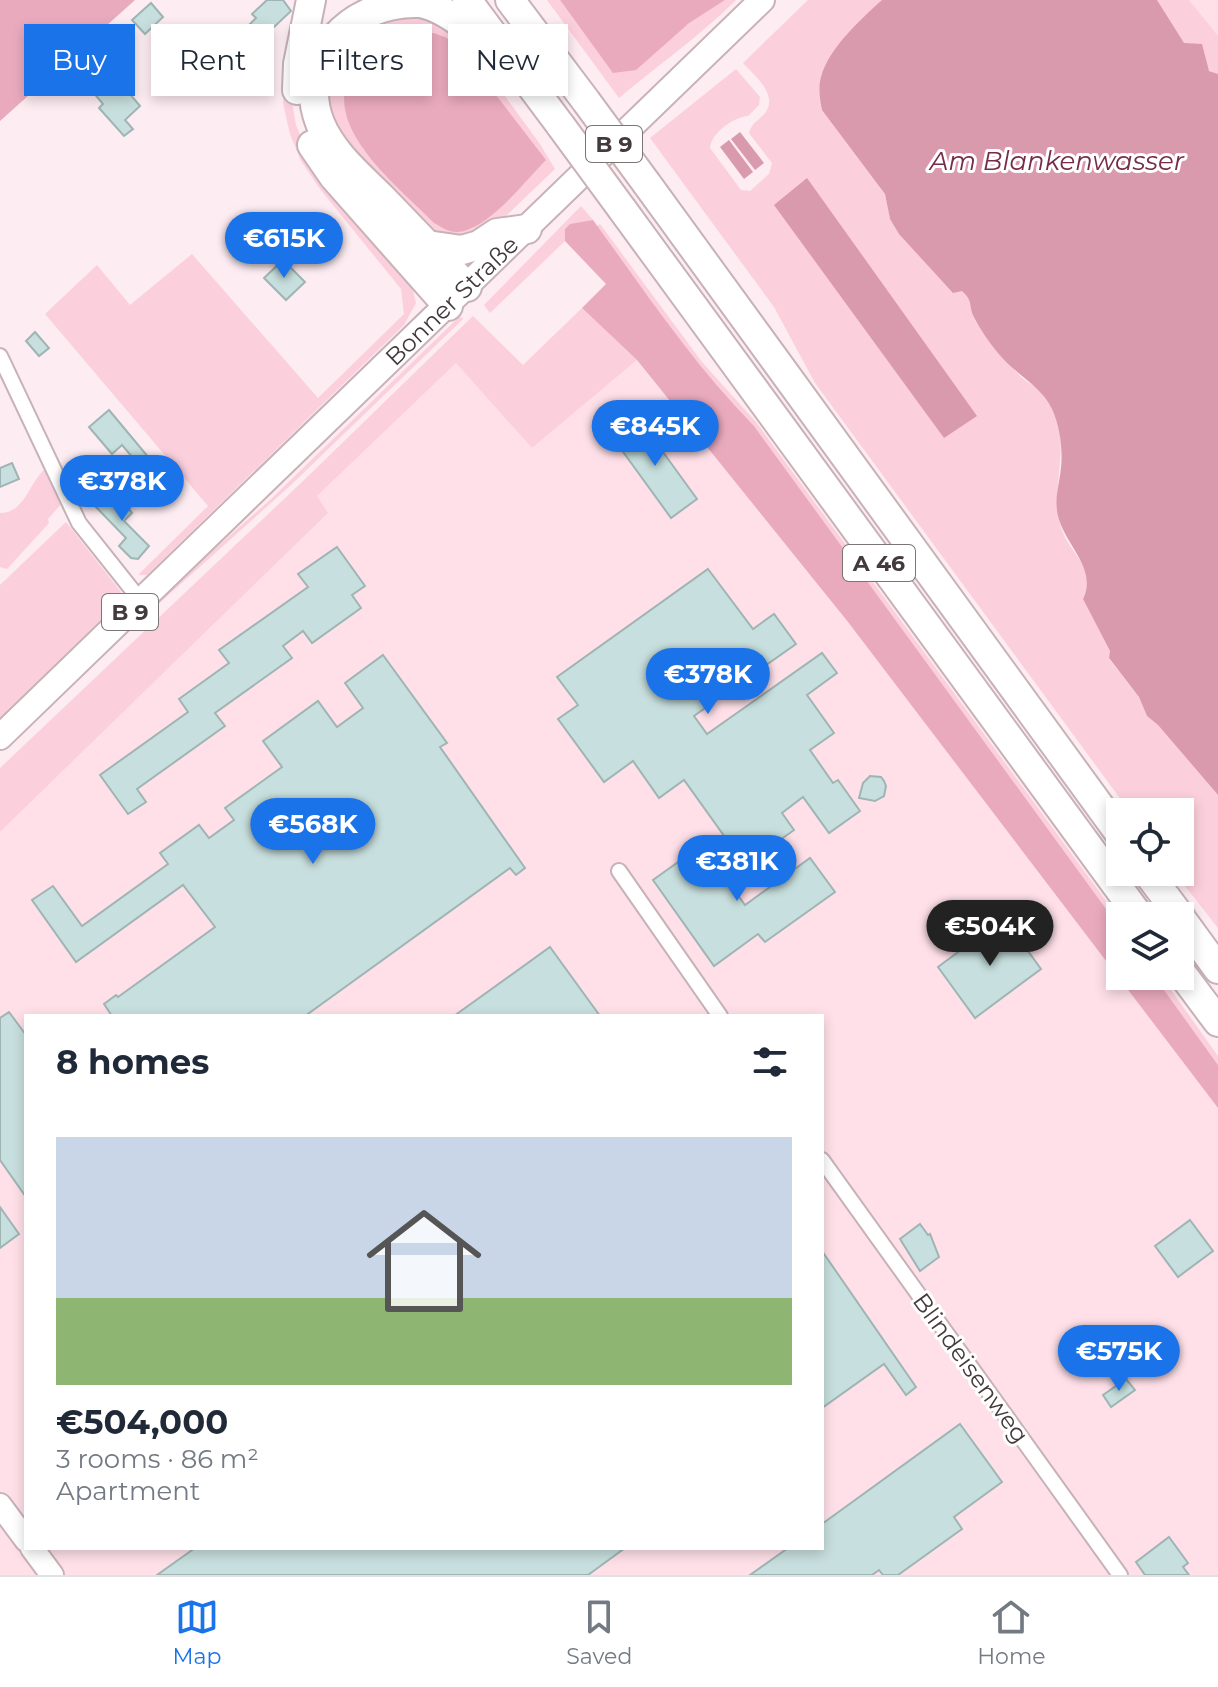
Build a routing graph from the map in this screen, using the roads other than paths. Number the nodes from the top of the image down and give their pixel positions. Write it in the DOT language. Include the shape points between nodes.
graph roads {
  1 [pos="311,0"];
  2 [pos="467,0"];
  3 [pos="510,0"];
  4 [pos="520,0"];
  5 [pos="762,0"];
  6 [pos="461,24"];
  7 [pos="485,24"];
  8 [pos="529,24"];
  9 [pos="532,24"];
  10 [pos="568,76"];
  11 [pos="539,96"];
  12 [pos="527,229"];
  13 [pos="427,245"];
  14 [pos="458,296"];
  15 [pos="0,356"];
  16 [pos="141,601"];
  17 [pos="0,737"];
  18 [pos="1106,815"];
  19 [pos="619,871"];
  20 [pos="1129,902"];
  21 [pos="1194,936"];
  22 [pos="1218,969"];
  23 [pos="1194,990"];
  24 [pos="719,1014"];
  25 [pos="1218,1022"];
  26 [pos="824,1163"];
  27 [pos="0,1505"];
  28 [pos="24,1537"];
  29 [pos="33,1550"];
  30 [pos="52,1575"];
  31 [pos="1120,1575"];
  1 -- 14 [label="highway" via="296,85 303,126 313,147 334,177"];
  2 -- 7 [label="highway, A 46"];
  3 -- 8 [label="highway, A 46"];
  4 -- 9 [label="highway"];
  5 -- 12 [label="main road, Bonner Straße / B 9"];
  6 -- 13 [label="highway" via="420,3 365,10 348,20 323,50 313,85 315,108 332,144"];
  10 -- 18 [label="highway, A 46, bridge"];
  11 -- 20 [label="highway, A 46, bridge"];
  12 -- 13 [label="highway" via="497,233 462,250"];
  12 -- 14 [label="main road, Bonner Straße / B 9"];
  13 -- 14 [label="highway"];
  14 -- 16 [label="main road, Bonner Straße / B 9"];
  15 -- 16 [label="street" via="79,523"];
  16 -- 17 [label="main road, Bonner Straße / B 9"];
  19 -- 24 [label="street"];
  21 -- 22 [label="highway"];
  23 -- 25 [label="highway"];
  26 -- 31 [label="street, Blindeisenweg"];
  27 -- 28 [label="street"];
  29 -- 30 [label="street"];
}
